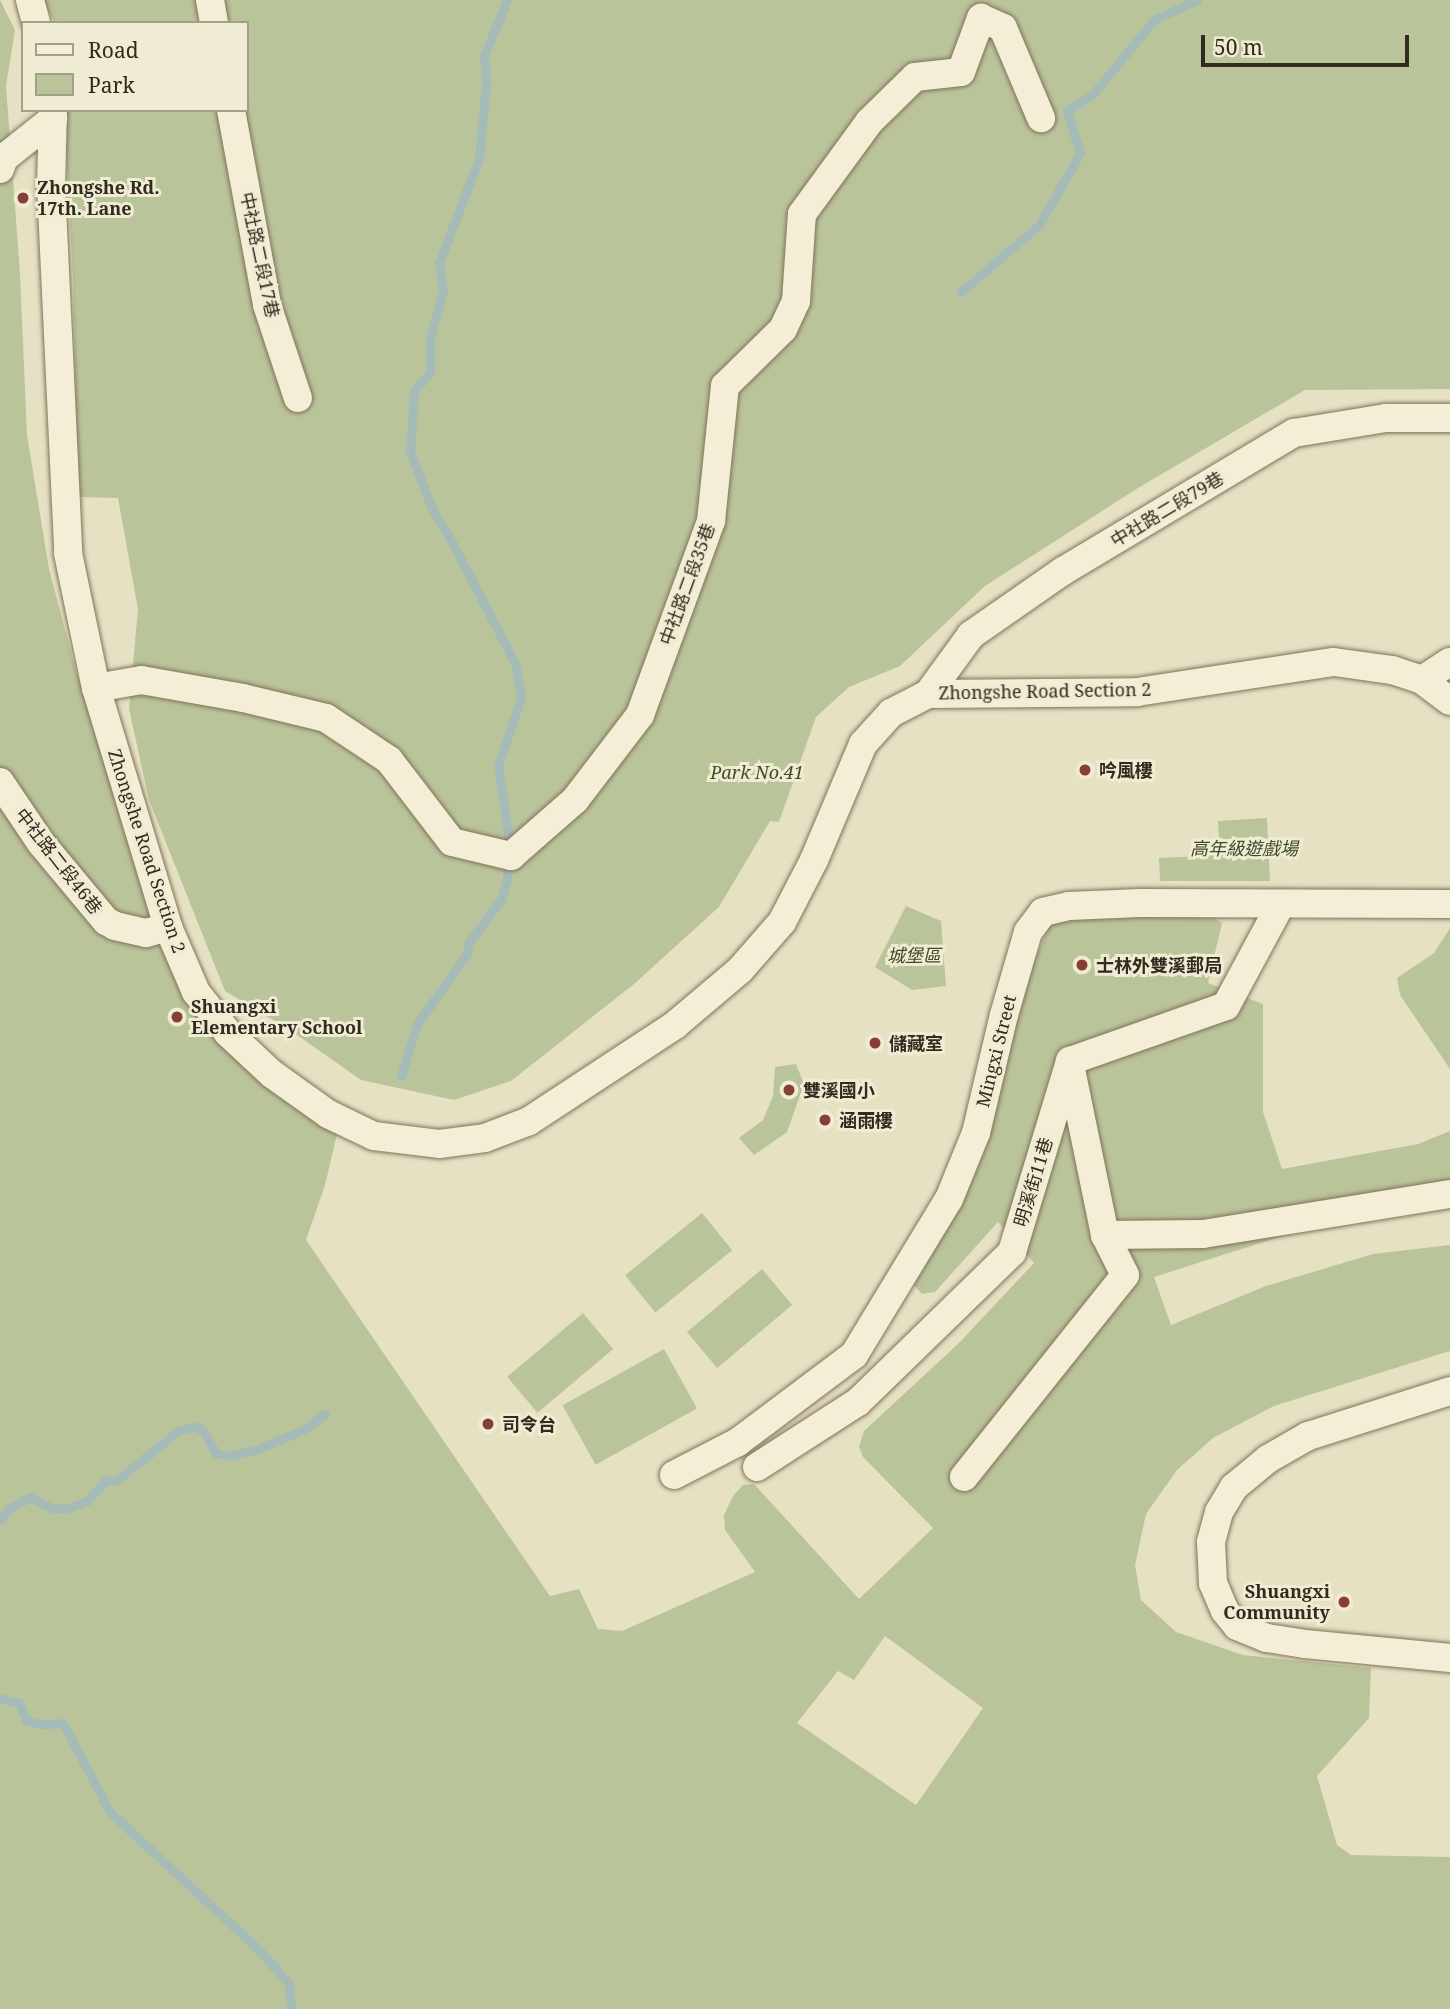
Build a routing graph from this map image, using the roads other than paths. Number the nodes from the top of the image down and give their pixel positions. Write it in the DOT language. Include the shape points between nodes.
graph roads {
  1 [pos="30,0"];
  2 [pos="210,0"];
  3 [pos="35,21"];
  4 [pos="214,21"];
  5 [pos="231,112"];
  6 [pos="53,114"];
  7 [pos="1041,118"];
  8 [pos="0,169"];
  9 [pos="298,398"];
  10 [pos="1450,418"];
  11 [pos="1450,662"];
  12 [pos="1422,680"];
  13 [pos="96,688"];
  14 [pos="929,694"];
  15 [pos="1450,701"];
  16 [pos="0,782"];
  17 [pos="1281,904"];
  18 [pos="1450,904"];
  19 [pos="168,927"];
  20 [pos="1070,1061"];
  21 [pos="1450,1194"];
  22 [pos="1105,1235"];
  23 [pos="1450,1391"];
  24 [pos="757,1467"];
  25 [pos="674,1475"];
  26 [pos="964,1477"];
  27 [pos="1450,1658"];
  1 -- 3 [label="street"];
  2 -- 4 [label="street"];
  5 -- 9 [label="street, 中社路二段17巷" via="267,305"];
  6 -- 8 [label="street" via="4,158"];
  6 -- 13 [label="street, Zhongshe Road Section 2" via="51,186 68,553"];
  7 -- 13 [label="street, 中社路二段35巷" via="1003,28 981,18 961,72 915,76 869,121 809,204 802,214 796,301 783,329 725,386 711,521 640,715 575,800 511,856 452,842 389,760 326,718 141,680"];
  10 -- 14 [label="street, 中社路二段79巷" via="1386,418 1294,433 1063,571 971,635"];
  11 -- 12 [label="street"];
  12 -- 14 [label="street, Zhongshe Road Section 2" via="1392,670 1334,662 1137,692"];
  12 -- 15 [label="street, Zhongshe Road Section 2"];
  13 -- 19 [label="street, Zhongshe Road Section 2"];
  14 -- 19 [label="street, Zhongshe Road Section 2" via="891,713 863,744 782,922 740,970 675,1025 529,1121 485,1138 439,1144 384,1137 328,1114 272,1074 228,1032 197,992"];
  16 -- 19 [label="street, 中社路二段46巷" via="41,843 106,921 146,933"];
  17 -- 18 [label="street, Mingxi Street"];
  17 -- 20 [label="street" via="1226,1006"];
  17 -- 25 [label="street, Mingxi Street" via="1128,903 1043,912 1028,932 976,1133 949,1199 854,1355 738,1442"];
  20 -- 22 [label="street"];
  20 -- 24 [label="street, 明溪街11巷" via="1012,1252 858,1402"];
  21 -- 22 [label="street" via="1203,1234"];
  22 -- 26 [label="street" via="1125,1275"];
  23 -- 27 [label="street" via="1308,1436 1268,1459 1234,1487 1219,1512 1210,1542 1213,1583 1237,1626 1268,1638 1305,1644"];
}
